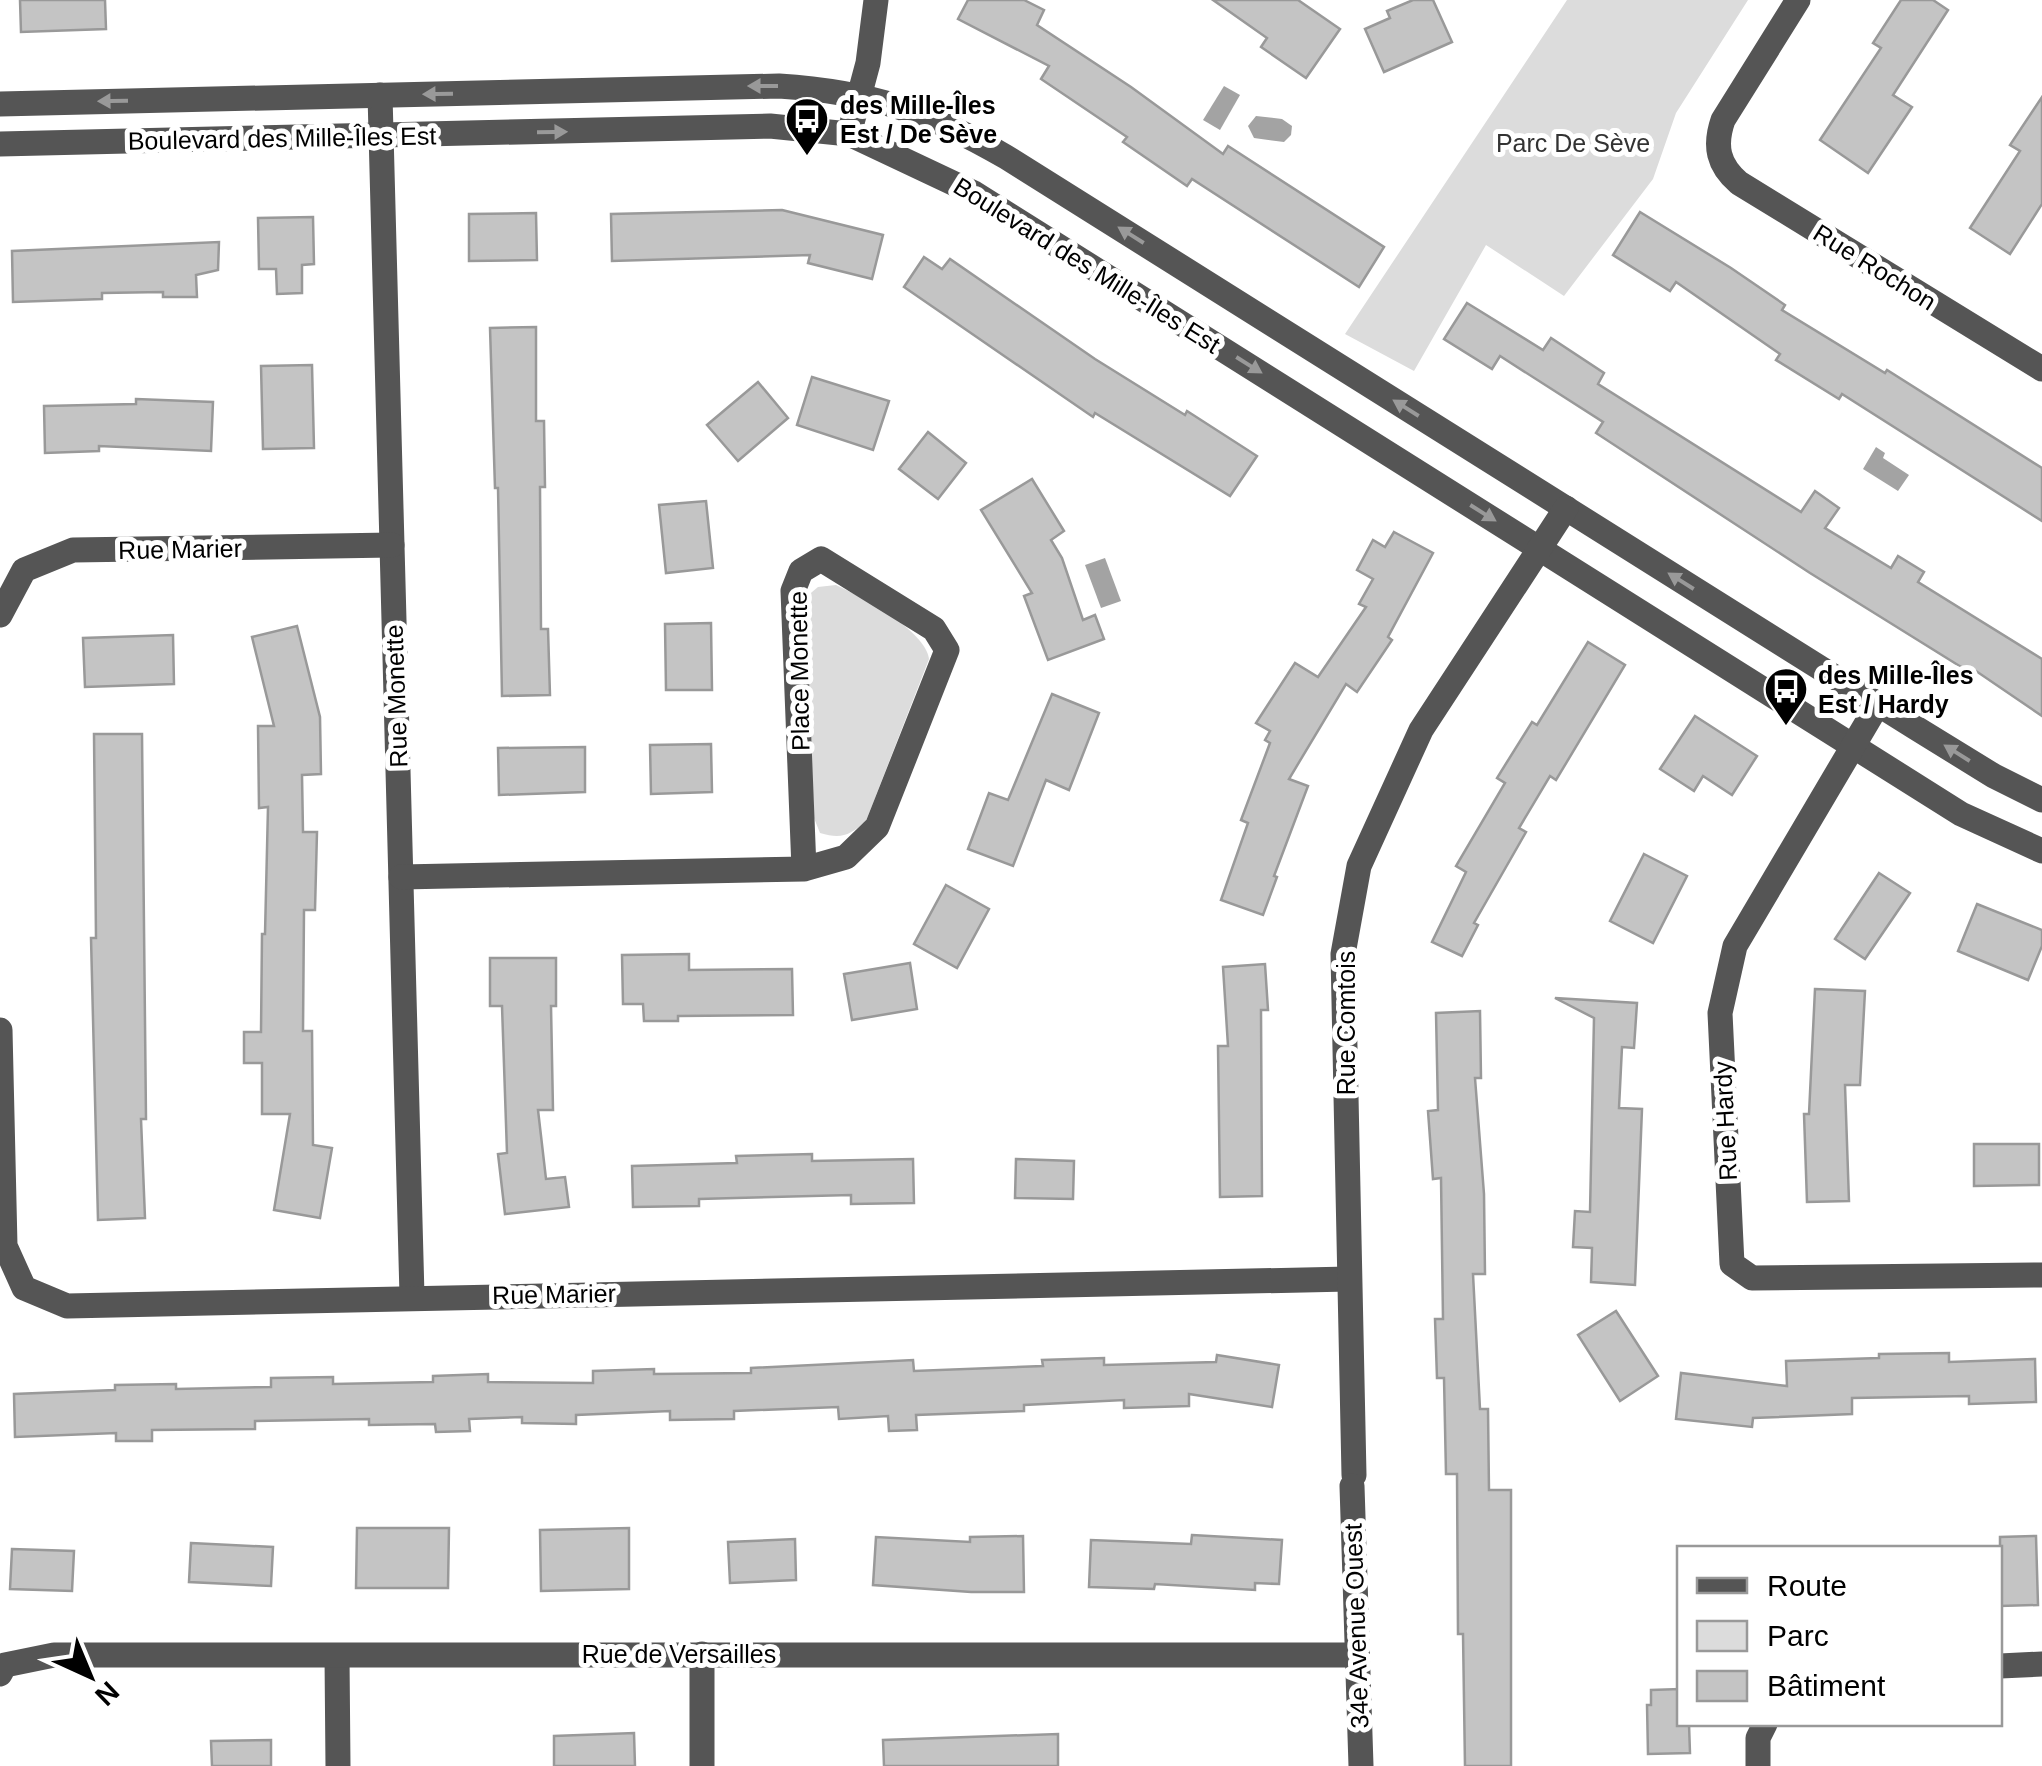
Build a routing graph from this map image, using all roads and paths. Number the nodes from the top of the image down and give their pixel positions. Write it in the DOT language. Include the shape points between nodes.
graph roads {
  1 [pos="876,0"];
  2 [pos="1798,0"];
  3 [pos="860,94"];
  4 [pos="380,95"];
  5 [pos="0,104"];
  6 [pos="849,134"];
  7 [pos="381,136"];
  8 [pos="0,144"];
  9 [pos="2041,366"];
  10 [pos="1566,508"];
  11 [pos="392,545"];
  12 [pos="1540,548"];
  13 [pos="0,615"];
  14 [pos="1878,704"];
  15 [pos="1852,745"];
  16 [pos="2042,800"];
  17 [pos="2042,851"];
  18 [pos="804,869"];
  19 [pos="401,877"];
  20 [pos="0,1030"];
  21 [pos="2042,1275"];
  22 [pos="1349,1279"];
  23 [pos="412,1296"];
  24 [pos="1353,1480"];
  25 [pos="702,1654"];
  26 [pos="1355,1655"];
  27 [pos="337,1656"];
  28 [pos="2042,1664"];
  29 [pos="2002,1666"];
  30 [pos="2,1670"];
  31 [pos="1764,1726"];
  32 [pos="338,1766"];
  33 [pos="702,1766"];
  34 [pos="1361,1766"];
  35 [pos="1758,1766"];
  1 -- 3 [label="street"];
  2 -- 9 [label="street, Rue Rochon" via="1722,120 1717,140 1724,168 1739,184"];
  3 -- 4 [label="street, Boulevard des Mille-Îles Est, one-way" via="779,86"];
  3 -- 6 [label="street"];
  10 -- 3 [label="street, Boulevard des Mille-Îles Est, one-way" via="1006,157 930,116"];
  4 -- 5 [label="street, Boulevard des Mille-Îles Est, one-way"];
  4 -- 7 [label="street, Rue Monette"];
  7 -- 6 [label="street, Boulevard des Mille-Îles Est, one-way" via="770,126"];
  6 -- 12 [label="street, Boulevard des Mille-Îles Est, one-way" via="974,193"];
  7 -- 8 [label="street, Boulevard des Mille-Îles Est"];
  7 -- 11 [label="street, Rue Monette"];
  10 -- 12 [label="street, Rue Comtois"];
  14 -- 10 [label="street, Boulevard des Mille-Îles Est, one-way"];
  11 -- 13 [label="street, Rue Marier" via="73,550 24,570"];
  11 -- 19 [label="street, Rue Monette"];
  12 -- 15 [label="street, Boulevard des Mille-Îles Est"];
  12 -- 22 [label="street, Rue Comtois" via="1421,730 1359,866 1343,954"];
  14 -- 15 [label="street, Rue Hardy"];
  16 -- 14 [label="street, Boulevard des Mille-Îles Est, one-way"];
  15 -- 17 [label="street, Boulevard des Mille-Îles Est" via="1973,820"];
  15 -- 21 [label="street, Rue Hardy" via="1736,946 1720,1013 1732,1264 1752,1278"];
  18 -- 18 [label="street, Place Monette" via="846,857 877,828 947,650 934,630 821,558 800,571 793,591"];
  18 -- 19 [label="street, Place Monette"];
  19 -- 23 [label="street, Rue Monette"];
  20 -- 23 [label="street, Rue Marier" via="5,1246 24,1288 67,1306"];
  22 -- 23 [label="street, Rue Marier"];
  22 -- 24 [label="street, Rue Comtois"];
  24 -- 26 [label="street, 34e Avenue Ouest"];
  25 -- 26 [label="street, Rue de Versailles"];
  25 -- 27 [label="street, Rue de Versailles"];
  25 -- 33 [label="street"];
  26 -- 34 [label="street, 34e Avenue Ouest"];
  27 -- 30 [label="street, Rue de Versailles" via="54,1655"];
  27 -- 32 [label="street"];
  28 -- 29 [label="street"];
  31 -- 35 [label="street"];
}
